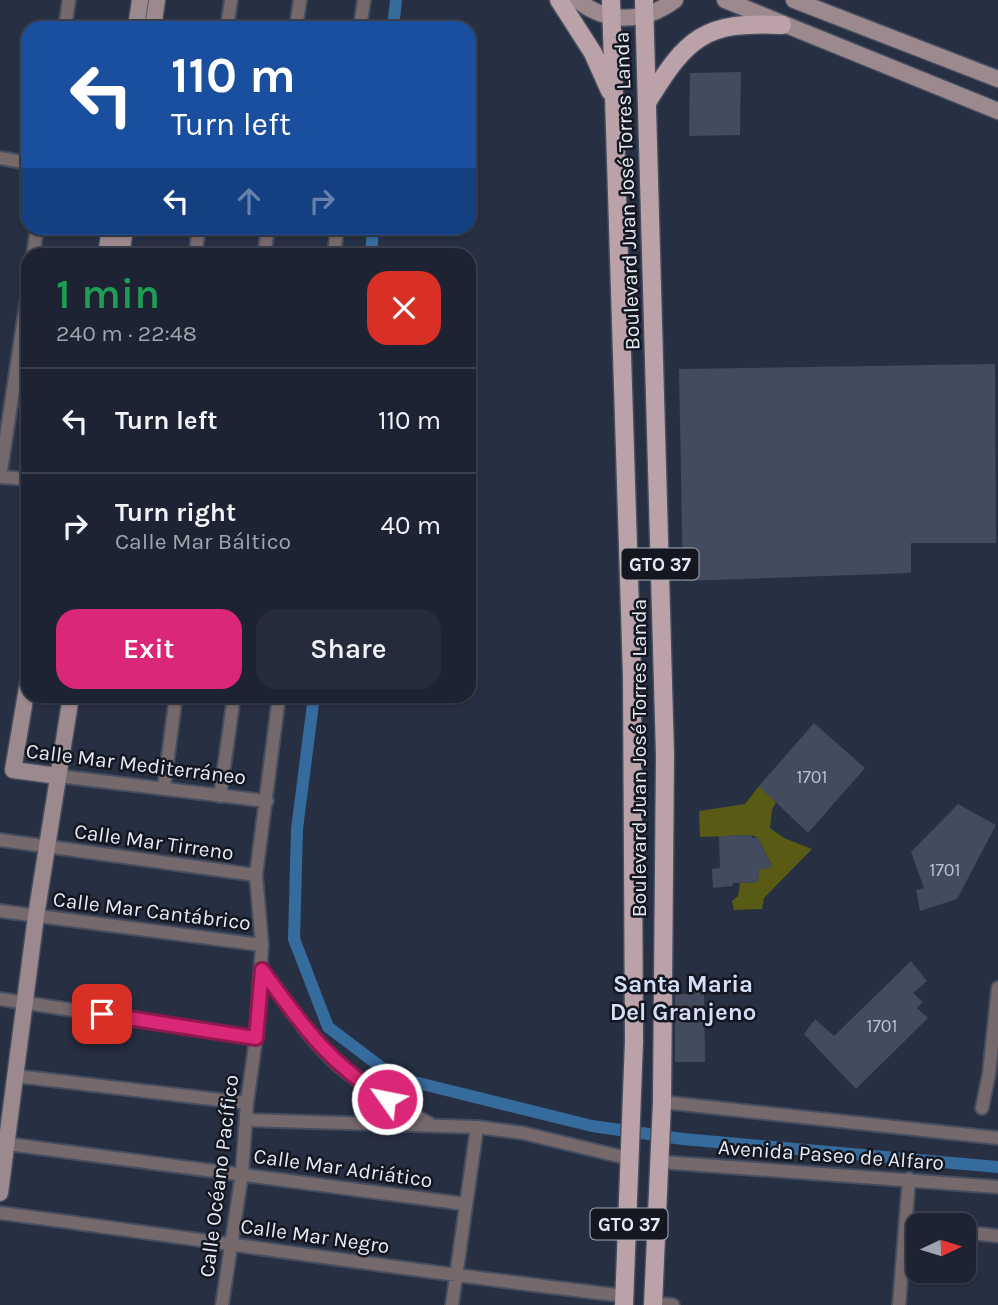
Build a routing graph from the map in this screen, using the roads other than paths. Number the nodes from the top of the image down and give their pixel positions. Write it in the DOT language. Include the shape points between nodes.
graph roads {
  1 [pos="69,0"];
  2 [pos="139,0"];
  3 [pos="157,0"];
  4 [pos="231,0"];
  5 [pos="300,0"];
  6 [pos="364,0"];
  7 [pos="559,0"];
  8 [pos="577,0"];
  9 [pos="674,0"];
  10 [pos="725,0"];
  11 [pos="794,0"];
  12 [pos="612,8"];
  13 [pos="644,8"];
  14 [pos="66,21"];
  15 [pos="137,21"];
  16 [pos="154,21"];
  17 [pos="228,21"];
  18 [pos="297,21"];
  19 [pos="361,21"];
  20 [pos="782,25"];
  21 [pos="998,79"];
  22 [pos="648,102"];
  23 [pos="615,108"];
  24 [pos="998,111"];
  25 [pos="0,158"];
  26 [pos="21,162"];
  27 [pos="21,338"];
  28 [pos="0,477"];
  29 [pos="21,478"];
  30 [pos="23,703"];
  31 [pos="70,703"];
  32 [pos="175,703"];
  33 [pos="233,703"];
  34 [pos="278,703"];
  35 [pos="7,769"];
  36 [pos="58,776"];
  37 [pos="164,788"];
  38 [pos="220,796"];
  39 [pos="267,801"];
  40 [pos="0,840"];
  41 [pos="47,846"];
  42 [pos="256,875"];
  43 [pos="0,911"];
  44 [pos="36,916"];
  45 [pos="262,945"];
  46 [pos="262,970"];
  47 [pos="998,988"];
  48 [pos="0,999"];
  49 [pos="25,1002"];
  50 [pos="256,1038"];
  51 [pos="994,1074"];
  52 [pos="16,1076"];
  53 [pos="247,1104"];
  54 [pos="6,1105"];
  55 [pos="662,1107"];
  56 [pos="982,1108"];
  57 [pos="246,1120"];
  58 [pos="434,1126"];
  59 [pos="477,1127"];
  60 [pos="998,1138"];
  61 [pos="8,1144"];
  62 [pos="631,1151"];
  63 [pos="661,1154"];
  64 [pos="242,1173"];
  65 [pos="909,1179"];
  66 [pos="998,1187"];
  67 [pos="0,1193"];
  68 [pos="465,1204"];
  69 [pos="0,1213"];
  70 [pos="911,1213"];
  71 [pos="976,1233"];
  72 [pos="998,1236"];
  73 [pos="231,1243"];
  74 [pos="906,1263"];
  75 [pos="456,1276"];
  76 [pos="625,1300"];
  77 [pos="653,1304"];
  78 [pos="222,1305"];
  79 [pos="452,1305"];
  80 [pos="673,1305"];
  81 [pos="899,1305"];
  1 -- 14 [label="street"];
  2 -- 15 [label="street"];
  3 -- 16 [label="street"];
  4 -- 17 [label="street"];
  5 -- 18 [label="street"];
  6 -- 19 [label="street"];
  7 -- 23 [label="main road" via="593,53"];
  8 -- 12 [label="street" via="592,10"];
  9 -- 13 [label="street"];
  10 -- 20 [label="street"];
  11 -- 21 [label="street"];
  12 -- 13 [label="street"];
  12 -- 23 [label="main road, Boulevard Juan José Torres Landa / GTO 37"];
  13 -- 22 [label="main road, Boulevard Juan José Torres Landa / GTO 37"];
  20 -- 22 [label="main road" via="734,26 698,38 675,58"];
  20 -- 24 [label="street"];
  22 -- 55 [label="main road, Boulevard Juan José Torres Landa / GTO 37" via="665,755"];
  23 -- 62 [label="main road, Boulevard Juan José Torres Landa / GTO 37" via="632,676"];
  25 -- 26 [label="street"];
  27 -- 28 [label="street"];
  28 -- 29 [label="street"];
  30 -- 35 [label="street"];
  31 -- 36 [label="street"];
  32 -- 37 [label="street"];
  33 -- 38 [label="street"];
  34 -- 39 [label="street, Calle Océano Pacífico"];
  35 -- 36 [label="street, Calle Mar Mediterráneo"];
  36 -- 37 [label="street, Calle Mar Mediterráneo"];
  36 -- 41 [label="street"];
  37 -- 38 [label="street, Calle Mar Mediterráneo"];
  38 -- 39 [label="street, Calle Mar Mediterráneo"];
  39 -- 42 [label="street, Calle Océano Pacífico"];
  40 -- 41 [label="street, Calle Mar Tirreno"];
  41 -- 42 [label="street, Calle Mar Tirreno"];
  41 -- 44 [label="street"];
  42 -- 45 [label="street, Calle Océano Pacífico"];
  43 -- 44 [label="street, Calle Mar Cantábrico"];
  44 -- 45 [label="street, Calle Mar Cantábrico"];
  44 -- 49 [label="street"];
  45 -- 46 [label="street, Calle Océano Pacífico"];
  46 -- 50 [label="street, Calle Océano Pacífico"];
  46 -- 58 [label="street" via="338,1065"];
  47 -- 51 [label="street"];
  48 -- 49 [label="street"];
  49 -- 50 [label="street"];
  49 -- 52 [label="street"];
  50 -- 53 [label="street, Calle Océano Pacífico"];
  51 -- 56 [label="street"];
  52 -- 53 [label="street"];
  52 -- 54 [label="street"];
  53 -- 57 [label="street, Calle Océano Pacífico"];
  54 -- 61 [label="street"];
  55 -- 60 [label="street"];
  55 -- 63 [label="main road, Boulevard Juan José Torres Landa / GTO 37"];
  57 -- 58 [label="street"];
  57 -- 64 [label="street, Calle Océano Pacífico"];
  58 -- 59 [label="street"];
  59 -- 62 [label="street"];
  59 -- 68 [label="street"];
  61 -- 64 [label="street, Calle Mar Adriático"];
  61 -- 67 [label="street"];
  62 -- 76 [label="main road, Boulevard Juan José Torres Landa / GTO 37"];
  63 -- 65 [label="street, Avenida Paseo de Alfaro"];
  63 -- 77 [label="main road, Boulevard Juan José Torres Landa / GTO 37"];
  64 -- 68 [label="street, Calle Mar Adriático"];
  64 -- 73 [label="street, Calle Océano Pacífico"];
  65 -- 66 [label="street, Avenida Paseo de Alfaro"];
  65 -- 70 [label="street"];
  68 -- 75 [label="street"];
  69 -- 73 [label="street, Calle Mar Negro"];
  71 -- 72 [label="street"];
  73 -- 75 [label="street, Calle Mar Negro"];
  73 -- 78 [label="street, Calle Océano Pacífico"];
  74 -- 81 [label="street"];
  75 -- 76 [label="street, Calle Mar Negro"];
  75 -- 79 [label="street"];
  77 -- 80 [label="street"];
}
